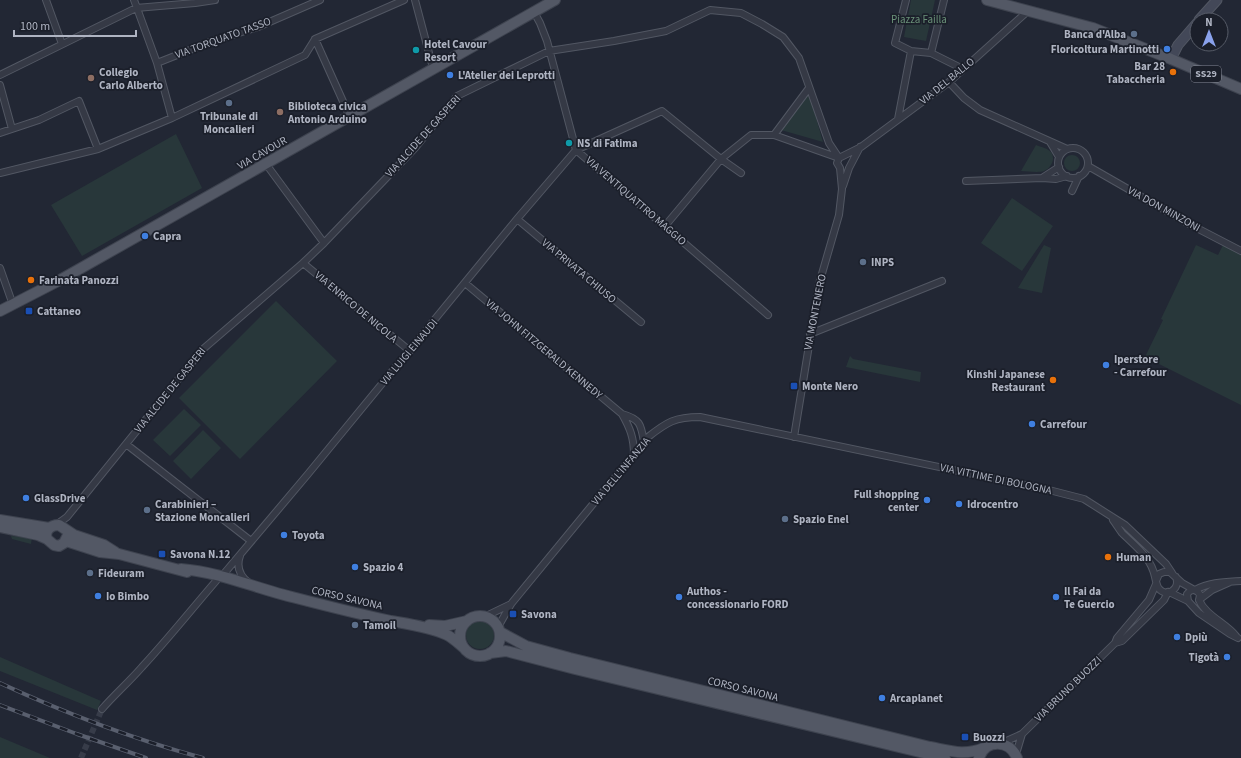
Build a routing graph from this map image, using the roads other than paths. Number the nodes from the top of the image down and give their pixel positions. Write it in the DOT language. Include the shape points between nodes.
graph roads {
  1 [pos="46,0"];
  2 [pos="134,0"];
  3 [pos="215,0"];
  4 [pos="320,0"];
  5 [pos="404,0"];
  6 [pos="415,0"];
  7 [pos="555,0"];
  8 [pos="906,0"];
  9 [pos="944,0"];
  10 [pos="987,0"];
  11 [pos="1217,0"];
  12 [pos="136,8"];
  13 [pos="1030,10"];
  14 [pos="534,12"];
  15 [pos="1207,12"];
  16 [pos="1189,32"];
  17 [pos="315,39"];
  18 [pos="62,44"];
  19 [pos="550,51"];
  20 [pos="911,51"];
  21 [pos="931,53"];
  22 [pos="1170,58"];
  23 [pos="157,63"];
  24 [pos="433,68"];
  25 [pos="963,69"];
  26 [pos="0,74"];
  27 [pos="949,82"];
  28 [pos="0,85"];
  29 [pos="810,88"];
  30 [pos="1241,89"];
  31 [pos="350,117"];
  32 [pos="172,118"];
  33 [pos="898,119"];
  34 [pos="12,128"];
  35 [pos="0,133"];
  36 [pos="774,135"];
  37 [pos="1050,142"];
  38 [pos="861,147"];
  39 [pos="98,149"];
  40 [pos="1066,149"];
  41 [pos="576,150"];
  42 [pos="842,157"];
  43 [pos="1059,157"];
  44 [pos="721,159"];
  45 [pos="266,164"];
  46 [pos="850,166"];
  47 [pos="1088,166"];
  48 [pos="1059,167"];
  49 [pos="840,168"];
  50 [pos="0,173"];
  51 [pos="741,173"];
  52 [pos="1079,176"];
  53 [pos="1068,177"];
  54 [pos="1042,178"];
  55 [pos="966,182"];
  56 [pos="842,190"];
  57 [pos="517,219"];
  58 [pos="665,226"];
  59 [pos="324,243"];
  60 [pos="1241,251"];
  61 [pos="303,264"];
  62 [pos="0,268"];
  63 [pos="942,281"];
  64 [pos="465,283"];
  65 [pos="13,305"];
  66 [pos="0,311"];
  67 [pos="768,315"];
  68 [pos="641,322"];
  69 [pos="810,334"];
  70 [pos="410,351"];
  71 [pos="622,414"];
  72 [pos="794,437"];
  73 [pos="644,442"];
  74 [pos="126,444"];
  75 [pos="634,455"];
  76 [pos="67,517"];
  77 [pos="1112,519"];
  78 [pos="0,520"];
  79 [pos="52,526"];
  80 [pos="0,527"];
  81 [pos="66,534"];
  82 [pos="47,539"];
  83 [pos="251,542"];
  84 [pos="241,553"];
  85 [pos="1174,575"];
  86 [pos="219,579"];
  87 [pos="1241,581"];
  88 [pos="1156,582"];
  89 [pos="1230,582"];
  90 [pos="251,584"];
  91 [pos="1194,590"];
  92 [pos="273,592"];
  93 [pos="1169,592"];
  94 [pos="1200,599"];
  95 [pos="1189,602"];
  96 [pos="511,604"];
  97 [pos="484,617"];
  98 [pos="467,622"];
  99 [pos="415,625"];
  100 [pos="499,630"];
  101 [pos="1239,640"];
  102 [pos="1115,643"];
  103 [pos="464,648"];
  104 [pos="490,654"];
  105 [pos="102,709"];
  106 [pos="1022,734"];
  107 [pos="1002,743"];
  108 [pos="984,748"];
  109 [pos="1016,756"];
  110 [pos="945,758"];
  111 [pos="979,758"];
  1 -- 18 [label="street"];
  2 -- 12 [label="street"];
  3 -- 12 [label="street"];
  4 -- 23 [label="street, VIA TORQUATO TASSO" via="258,27"];
  5 -- 17 [label="street"];
  6 -- 24 [label="street"];
  7 -- 14 [label="main road, VIA CAVOUR"];
  8 -- 20 [label="street" via="895,43"];
  9 -- 21 [label="street"];
  10 -- 13 [label="main road"];
  11 -- 15 [label="street"];
  12 -- 18 [label="street"];
  12 -- 23 [label="street"];
  13 -- 22 [label="main road" via="1093,28"];
  13 -- 25 [label="street, VIA DEL BALLO"];
  14 -- 19 [label="street, VIA VENTIQUATTRO MAGGIO"];
  14 -- 24 [label="main road, VIA CAVOUR"];
  16 -- 22 [label="street"];
  17 -- 31 [label="street"];
  17 -- 32 [label="street" via="306,55"];
  18 -- 26 [label="street"];
  19 -- 29 [label="street, VIA ALCIDE DE GASPERI" via="666,31 710,10 741,13 783,37 799,58"];
  19 -- 41 [label="street, VIA VENTIQUATTRO MAGGIO"];
  19 -- 59 [label="street, VIA ALCIDE DE GASPERI" via="457,96 414,148"];
  20 -- 21 [label="street"];
  20 -- 33 [label="street"];
  21 -- 25 [label="street"];
  22 -- 30 [label="main road, SS29"];
  23 -- 32 [label="street"];
  24 -- 31 [label="main road, VIA CAVOUR"];
  25 -- 27 [label="street, VIA DEL BALLO"];
  27 -- 33 [label="street, VIA DEL BALLO"];
  27 -- 37 [label="street" via="980,110"];
  28 -- 34 [label="street"];
  29 -- 36 [label="street"];
  29 -- 42 [label="street, VIA ALCIDE DE GASPERI" via="829,143"];
  31 -- 45 [label="main road, VIA CAVOUR"];
  32 -- 39 [label="street"];
  33 -- 38 [label="street, VIA DEL BALLO"];
  34 -- 35 [label="street"];
  34 -- 39 [label="street" via="39,120 79,101"];
  36 -- 42 [label="street"];
  36 -- 44 [label="street" via="752,135"];
  37 -- 40 [label="street"];
  37 -- 43 [label="street"];
  38 -- 42 [label="street"];
  38 -- 46 [label="street, VIA MONTENERO"];
  39 -- 50 [label="street"];
  40 -- 43 [label="street"];
  40 -- 47 [label="street" via="1081,149 1087,157"];
  41 -- 44 [label="street" via="662,111"];
  41 -- 57 [label="street, VIA LUIGI EINAUDI"];
  41 -- 58 [label="street, VIA VENTIQUATTRO MAGGIO"];
  42 -- 46 [label="street" via="851,159"];
  42 -- 49 [label="street" via="838,163"];
  43 -- 48 [label="street"];
  44 -- 51 [label="street"];
  44 -- 58 [label="street"];
  45 -- 59 [label="street"];
  45 -- 65 [label="main road, VIA CAVOUR"];
  46 -- 49 [label="street"];
  46 -- 56 [label="street, VIA MONTENERO"];
  47 -- 52 [label="street"];
  47 -- 60 [label="street, VIA DON MINZONI"];
  48 -- 53 [label="street"];
  48 -- 54 [label="street"];
  49 -- 56 [label="street, VIA MONTENERO"];
  52 -- 53 [label="street"];
  52 -- 53 [label="street" via="1072,191"];
  53 -- 54 [label="street"];
  54 -- 55 [label="street"];
  56 -- 69 [label="street, VIA MONTENERO" via="839,215 819,284"];
  57 -- 64 [label="street, VIA LUIGI EINAUDI"];
  57 -- 68 [label="street, VIA PRIVATA CHIUSO"];
  58 -- 67 [label="street, VIA VENTIQUATTRO MAGGIO"];
  59 -- 61 [label="street, VIA ALCIDE DE GASPERI"];
  61 -- 70 [label="street, VIA ENRICO DE NICOLA"];
  61 -- 74 [label="street, VIA ALCIDE DE GASPERI" via="202,350"];
  62 -- 65 [label="street"];
  63 -- 69 [label="street"];
  64 -- 70 [label="street, VIA LUIGI EINAUDI"];
  64 -- 71 [label="street, VIA JOHN FITZGERALD KENNEDY"];
  65 -- 66 [label="main road, VIA CAVOUR"];
  69 -- 72 [label="street, VIA MONTENERO"];
  70 -- 83 [label="street, VIA LUIGI EINAUDI"];
  71 -- 73 [label="street, VIA JOHN FITZGERALD KENNEDY" via="638,420"];
  71 -- 75 [label="street, VIA JOHN FITZGERALD KENNEDY" via="634,440"];
  72 -- 73 [label="street, VIA DELL'INFANZIA" via="700,417 689,417 668,423"];
  72 -- 77 [label="street, VIA VITTIME DI BOLOGNA" via="1070,495 1084,499"];
  73 -- 75 [label="street, VIA DELL'INFANZIA"];
  74 -- 76 [label="street, VIA ALCIDE DE GASPERI"];
  74 -- 83 [label="street"];
  75 -- 96 [label="street, VIA DELL'INFANZIA"];
  76 -- 79 [label="street, VIA ALCIDE DE GASPERI"];
  76 -- 81 [label="street"];
  77 -- 85 [label="street, VIA VITTIME DI BOLOGNA" via="1124,526 1166,564"];
  77 -- 88 [label="street" via="1153,568"];
  78 -- 79 [label="main road, CORSO SAVONA"];
  79 -- 81 [label="main road, CORSO SAVONA" via="62,526"];
  79 -- 82 [label="main road" via="46,535"];
  80 -- 82 [label="main road, CORSO SAVONA" via="34,533"];
  81 -- 82 [label="main road, CORSO SAVONA" via="62,545 51,544"];
  81 -- 86 [label="main road, CORSO SAVONA" via="104,545 119,554 197,576"];
  83 -- 84 [label="street, VIA LUIGI EINAUDI"];
  84 -- 86 [label="street, VIA LUIGI EINAUDI"];
  84 -- 90 [label="street" via="238,568 244,579"];
  85 -- 88 [label="street" via="1167,571 1158,576"];
  85 -- 91 [label="street"];
  85 -- 93 [label="street" via="1176,587"];
  86 -- 90 [label="main road, CORSO SAVONA"];
  86 -- 92 [label="main road, CORSO SAVONA" via="248,589"];
  86 -- 105 [label="street, VIA LUIGI EINAUDI" via="138,672"];
  87 -- 89 [label="street"];
  88 -- 93 [label="street" via="1160,590"];
  88 -- 102 [label="street, VIA BRUNO BUOZZI" via="1149,600"];
  89 -- 91 [label="street" via="1223,581"];
  89 -- 94 [label="street"];
  90 -- 92 [label="main road, CORSO SAVONA"];
  91 -- 94 [label="street" via="1199,593"];
  91 -- 95 [label="street" via="1187,594"];
  92 -- 99 [label="main road, CORSO SAVONA"];
  93 -- 95 [label="street"];
  93 -- 102 [label="street, VIA BRUNO BUOZZI" via="1122,641"];
  94 -- 95 [label="street" via="1195,603"];
  94 -- 101 [label="street" via="1206,610"];
  95 -- 101 [label="street" via="1199,613"];
  96 -- 97 [label="street, VIA DELL'INFANZIA"];
  96 -- 100 [label="street, VIA DELL'INFANZIA"];
  97 -- 98 [label="main road" via="472,618"];
  97 -- 100 [label="main road" via="490,619"];
  98 -- 99 [label="main road, CORSO SAVONA" via="445,626"];
  98 -- 103 [label="main road" via="460,634"];
  99 -- 103 [label="main road, CORSO SAVONA" via="447,635"];
  100 -- 104 [label="main road" via="497,646"];
  100 -- 108 [label="main road, CORSO SAVONA" via="526,646 562,656 922,745 960,753"];
  102 -- 106 [label="street, VIA BRUNO BUOZZI"];
  103 -- 104 [label="main road" via="479,656"];
  104 -- 110 [label="main road, CORSO SAVONA" via="506,651"];
  106 -- 107 [label="street, VIA BRUNO BUOZZI"];
  106 -- 109 [label="street, VIA BRUNO BUOZZI"];
  107 -- 108 [label="main road, CORSO SAVONA"];
  107 -- 109 [label="main road"];
  108 -- 111 [label="main road"];
}
